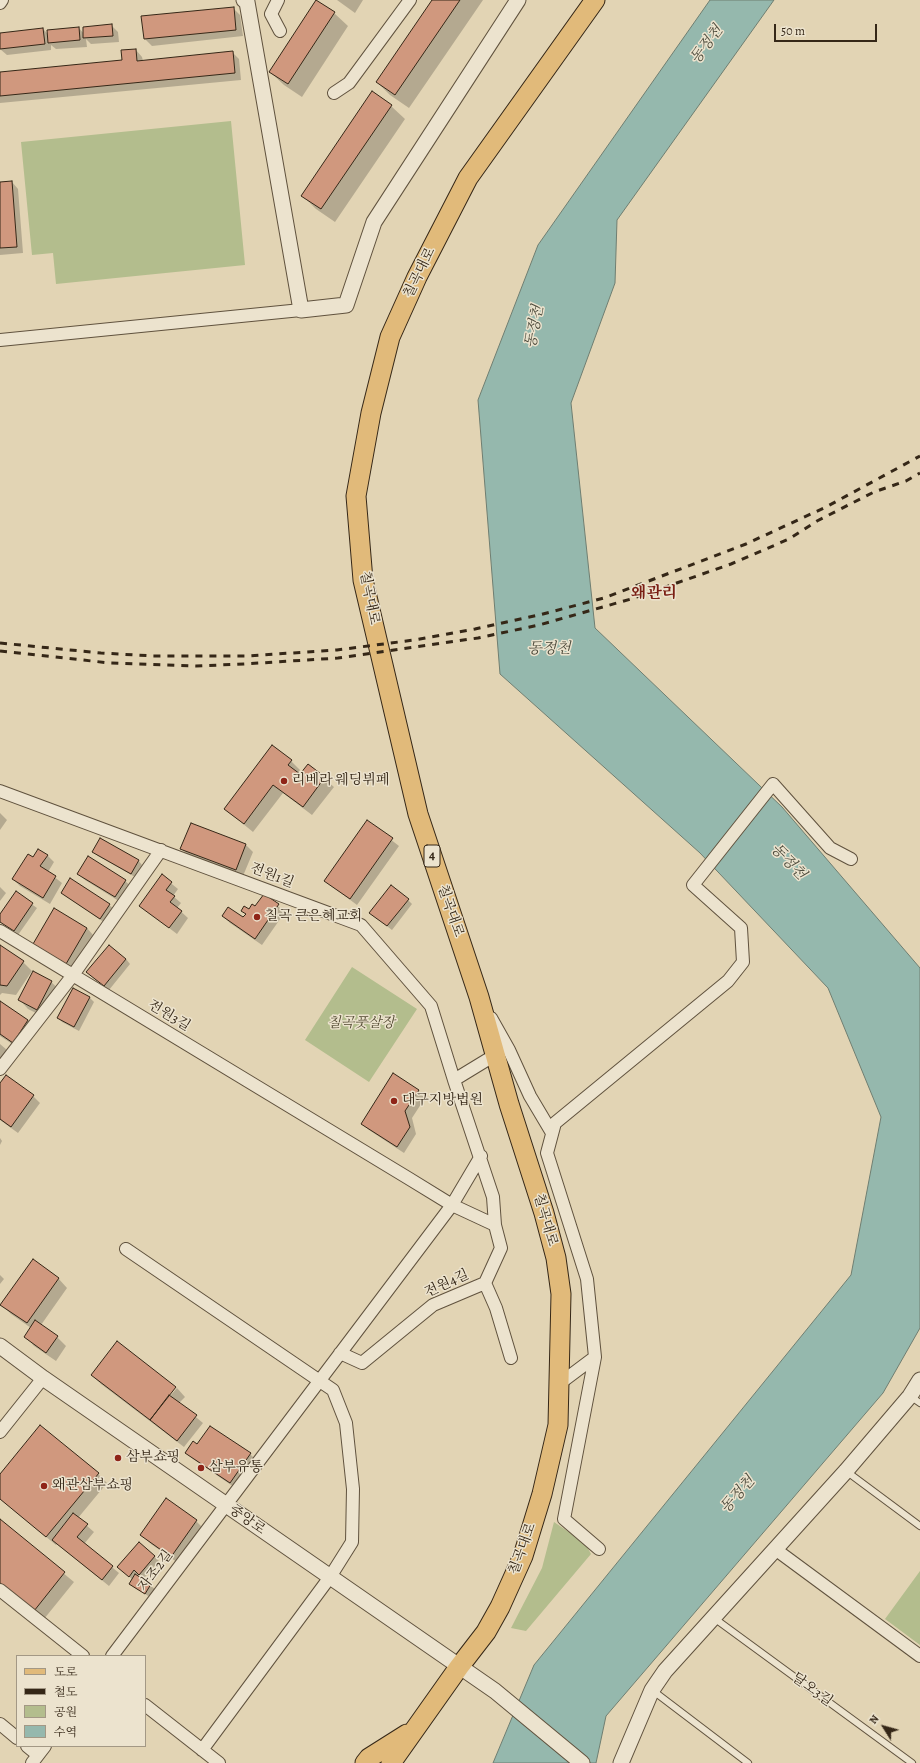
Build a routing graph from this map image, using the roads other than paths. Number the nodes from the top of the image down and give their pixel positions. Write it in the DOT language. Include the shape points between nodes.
graph roads {
  1 [pos="2,0"];
  2 [pos="244,0"];
  3 [pos="278,0"];
  4 [pos="410,0"];
  5 [pos="518,0"];
  6 [pos="595,0"];
  7 [pos="0,3"];
  8 [pos="280,31"];
  9 [pos="334,93"];
  10 [pos="302,310"];
  11 [pos="0,340"];
  12 [pos="0,791"];
  13 [pos="161,850"];
  14 [pos="851,859"];
  15 [pos="0,931"];
  16 [pos="72,975"];
  17 [pos="479,997"];
  18 [pos="495,1055"];
  19 [pos="0,1069"];
  20 [pos="454,1080"];
  21 [pos="552,1133"];
  22 [pos="481,1156"];
  23 [pos="452,1205"];
  24 [pos="495,1225"];
  25 [pos="126,1249"];
  26 [pos="485,1283"];
  27 [pos="0,1346"];
  28 [pos="340,1353"];
  29 [pos="594,1357"];
  30 [pos="511,1358"];
  31 [pos="43,1378"];
  32 [pos="320,1380"];
  33 [pos="920,1380"];
  34 [pos="560,1384"];
  35 [pos="915,1399"];
  36 [pos="0,1432"];
  37 [pos="846,1471"];
  38 [pos="225,1504"];
  39 [pos="920,1526"];
  40 [pos="599,1549"];
  41 [pos="775,1550"];
  42 [pos="330,1577"];
  43 [pos="0,1590"];
  44 [pos="713,1618"];
  45 [pos="82,1655"];
  46 [pos="113,1655"];
  47 [pos="920,1656"];
  48 [pos="459,1667"];
  49 [pos="652,1690"];
  50 [pos="146,1706"];
  51 [pos="0,1724"];
  52 [pos="416,1728"];
  53 [pos="16,1737"];
  54 [pos="28,1747"];
  55 [pos="202,1750"];
  56 [pos="38,1755"];
  57 [pos="219,1763"];
  58 [pos="365,1763"];
  59 [pos="391,1763"];
  60 [pos="405,1763"];
  61 [pos="582,1763"];
  62 [pos="621,1763"];
  63 [pos="748,1763"];
  64 [pos="912,1763"];
  1 -- 7 [label="street"];
  2 -- 10 [label="street" via="247,2"];
  3 -- 8 [label="street" via="271,14"];
  4 -- 9 [label="street" via="349,84"];
  5 -- 10 [label="street" via="374,222 346,305"];
  6 -- 17 [label="main road, 칠곡대로 / 4" via="468,178 417,277 390,337 371,413 356,496 363,580 418,814"];
  10 -- 11 [label="street"];
  12 -- 13 [label="street, 전원1길"];
  13 -- 16 [label="street"];
  13 -- 20 [label="street, 전원1길" via="361,925 431,1006"];
  14 -- 21 [label="street" via="830,848 772,784 693,885 741,928 743,962 728,981 555,1123"];
  15 -- 16 [label="street, 전원3길"];
  16 -- 19 [label="street"];
  16 -- 23 [label="street, 전원3길"];
  17 -- 18 [label="main road, 칠곡대로 / 4"];
  17 -- 21 [label="street"];
  18 -- 20 [label="street"];
  18 -- 34 [label="main road, 칠곡대로 / 4" via="556,1258 561,1294"];
  20 -- 22 [label="street, 전원1길"];
  21 -- 29 [label="street" via="547,1153 587,1279"];
  22 -- 23 [label="street"];
  22 -- 24 [label="street, 전원1길" via="493,1197"];
  23 -- 24 [label="street"];
  23 -- 28 [label="street"];
  24 -- 26 [label="street, 전원1길" via="501,1248"];
  25 -- 32 [label="street"];
  26 -- 28 [label="street, 전원4길" via="433,1305 362,1363"];
  26 -- 30 [label="street, 전원4길" via="496,1308"];
  27 -- 31 [label="street, 중앙로"];
  28 -- 32 [label="street"];
  29 -- 34 [label="street"];
  29 -- 40 [label="street" via="564,1519"];
  31 -- 36 [label="street"];
  31 -- 38 [label="street, 중앙로"];
  32 -- 38 [label="street"];
  32 -- 42 [label="street" via="333,1390 346,1423 353,1489 352,1542"];
  33 -- 35 [label="street"];
  34 -- 48 [label="main road, 칠곡대로 / 4" via="558,1425 542,1494 523,1556 486,1632"];
  35 -- 37 [label="street"];
  37 -- 39 [label="lane"];
  37 -- 41 [label="street"];
  38 -- 42 [label="street, 중앙로"];
  38 -- 46 [label="street, 자조2길"];
  41 -- 44 [label="street"];
  41 -- 47 [label="street"];
  42 -- 48 [label="street, 중앙로"];
  42 -- 55 [label="street"];
  43 -- 45 [label="street"];
  44 -- 49 [label="street" via="665,1671"];
  44 -- 64 [label="lane, 달오3길"];
  48 -- 52 [label="main road, 칠곡대로 / 4"];
  48 -- 61 [label="street, 중앙로" via="495,1691"];
  49 -- 62 [label="street"];
  49 -- 63 [label="lane"];
  50 -- 55 [label="street"];
  51 -- 53 [label="street"];
  52 -- 58 [label="main road"];
  52 -- 59 [label="main road, 칠곡대로 / 4"];
  52 -- 60 [label="main road"];
  54 -- 56 [label="street"];
  55 -- 57 [label="street"];
}
